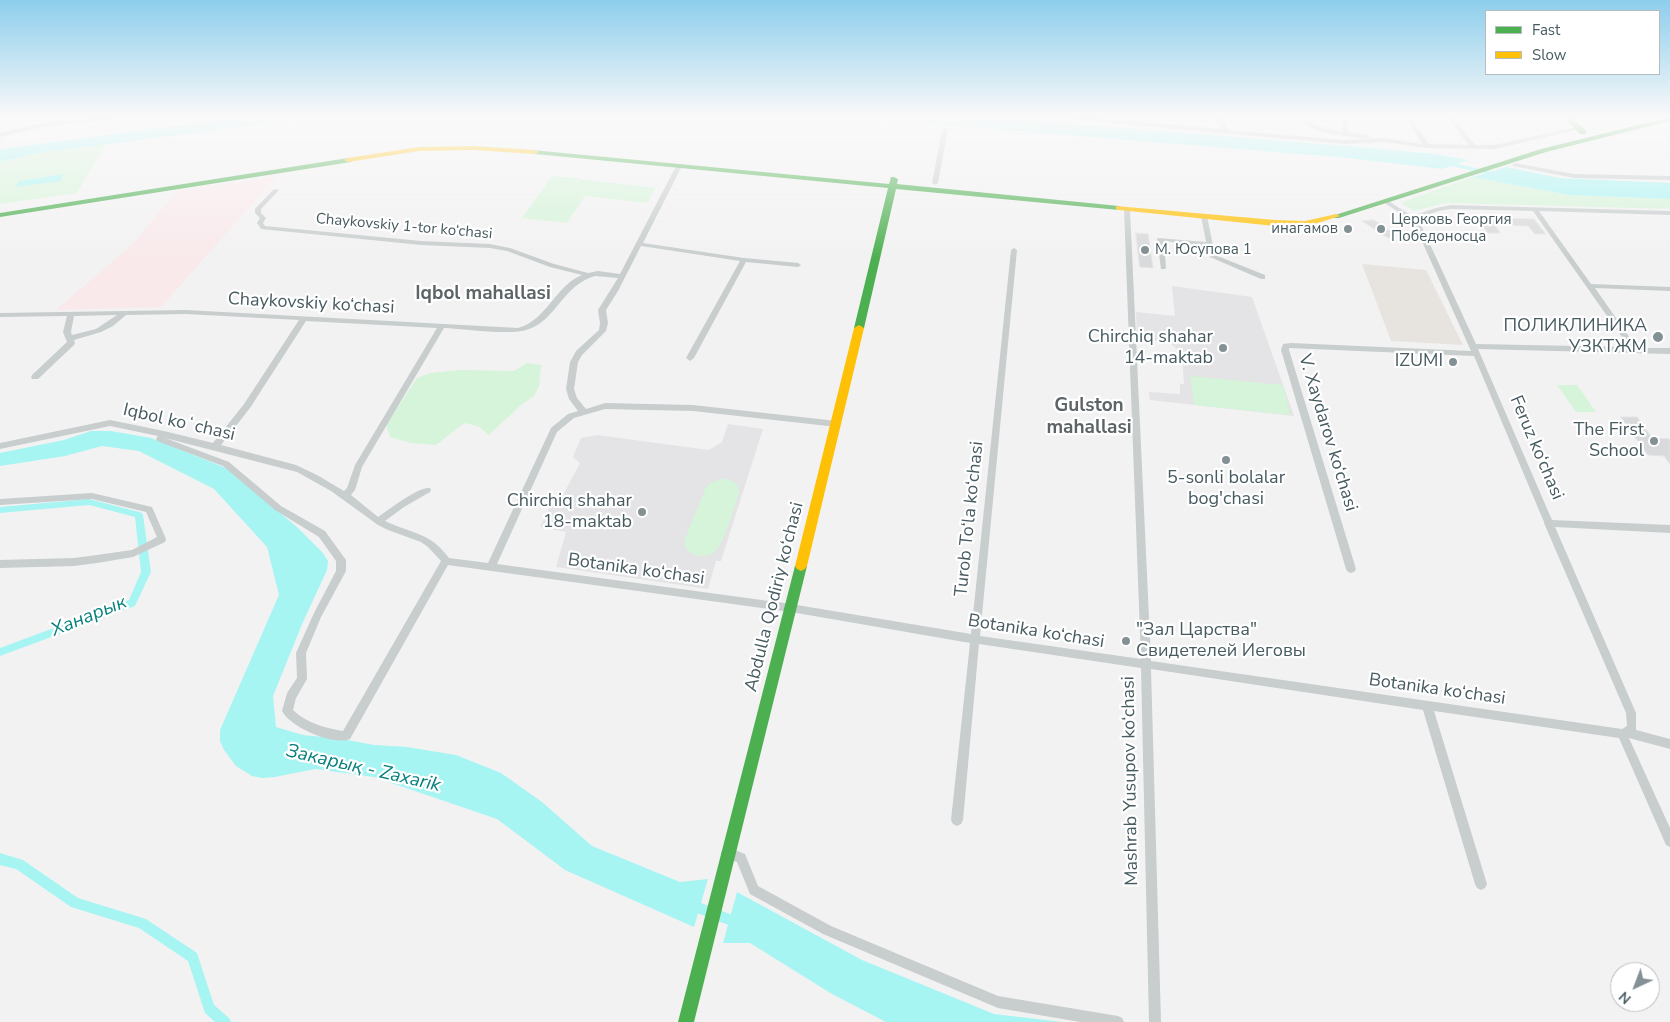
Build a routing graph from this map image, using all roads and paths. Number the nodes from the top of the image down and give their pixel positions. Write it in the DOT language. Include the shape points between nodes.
graph roads {
  1 [pos="283,165"];
  2 [pos="321,165"];
  3 [pos="665,165"];
  4 [pos="719,165"];
  5 [pos="938,165"];
  6 [pos="1473,165"];
  7 [pos="1498,165"];
  8 [pos="1515,165"];
  9 [pos="679,166"];
  10 [pos="1670,178"];
  11 [pos="893,183"];
  12 [pos="935,183"];
  13 [pos="276,190"];
  14 [pos="1380,198"];
  15 [pos="0,209"];
  16 [pos="1127,209"];
  17 [pos="1535,210"];
  18 [pos="1670,213"];
  19 [pos="0,215"];
  20 [pos="1204,216"];
  21 [pos="1411,218"];
  22 [pos="638,244"];
  23 [pos="1209,244"];
  24 [pos="1014,250"];
  25 [pos="744,260"];
  26 [pos="798,265"];
  27 [pos="1163,268"];
  28 [pos="590,275"];
  29 [pos="622,276"];
  30 [pos="1263,277"];
  31 [pos="1588,286"];
  32 [pos="1670,289"];
  33 [pos="124,313"];
  34 [pos="71,314"];
  35 [pos="0,315"];
  36 [pos="304,319"];
  37 [pos="441,327"];
  38 [pos="69,338"];
  39 [pos="1475,350"];
  40 [pos="1635,350"];
  41 [pos="1670,351"];
  42 [pos="690,358"];
  43 [pos="35,377"];
  44 [pos="583,411"];
  45 [pos="836,424"];
  46 [pos="164,434"];
  47 [pos="0,446"];
  48 [pos="214,448"];
  49 [pos="427,490"];
  50 [pos="345,495"];
  51 [pos="0,502"];
  52 [pos="379,521"];
  53 [pos="1548,523"];
  54 [pos="1670,529"];
  55 [pos="446,561"];
  56 [pos="0,564"];
  57 [pos="491,567"];
  58 [pos="1352,569"];
  59 [pos="791,608"];
  60 [pos="974,639"];
  61 [pos="1146,665"];
  62 [pos="1426,705"];
  63 [pos="1624,734"];
  64 [pos="1670,744"];
  65 [pos="957,820"];
  66 [pos="1670,841"];
  67 [pos="727,853"];
  68 [pos="1482,884"];
  69 [pos="686,1022"];
  70 [pos="1118,1022"];
  71 [pos="1155,1022"];
  1 -- 15 [label="main road"];
  2 -- 19 [label="main road"];
  3 -- 9 [label="main road"];
  4 -- 11 [label="main road"];
  5 -- 12 [label="street"];
  6 -- 14 [label="main road"];
  7 -- 14 [label="main road"];
  8 -- 10 [label="street" via="1574,176"];
  9 -- 11 [label="main road"];
  9 -- 22 [label="street"];
  11 -- 12 [label="main road"];
  11 -- 16 [label="main road"];
  11 -- 45 [label="main road, Abdulla Qodiriy ko‘chasi"];
  12 -- 14 [label="main road" via="1284,216 1318,213"];
  13 -- 28 [label="street, Chaykovskiy 1-tor ko‘chasi" via="258,209 263,218 260,223 263,228 490,246"];
  14 -- 20 [label="main road" via="1323,221 1305,224"];
  14 -- 21 [label="street, Feruz ko‘chasi"];
  16 -- 20 [label="main road"];
  16 -- 61 [label="street, Mashrab Yusupov ko‘chasi"];
  17 -- 18 [label="street"];
  17 -- 21 [label="street" via="1446,207"];
  17 -- 31 [label="street"];
  20 -- 23 [label="street"];
  21 -- 39 [label="street, Feruz ko‘chasi" via="1419,227"];
  22 -- 25 [label="street"];
  22 -- 29 [label="street"];
  23 -- 27 [label="street" via="1160,239"];
  23 -- 30 [label="street" via="1212,256"];
  24 -- 60 [label="street, Turob To‘la ko‘chasi"];
  25 -- 26 [label="street"];
  25 -- 42 [label="street"];
  28 -- 29 [label="street, Chaykovskiy ko‘chasi"];
  28 -- 37 [label="street, Chaykovskiy ko‘chasi" via="569,285 537,322 526,329"];
  29 -- 44 [label="street" via="602,310 602,331 574,362 570,389 573,399"];
  31 -- 32 [label="street"];
  31 -- 40 [label="street"];
  33 -- 34 [label="street, Chaykovskiy ko‘chasi"];
  33 -- 36 [label="street, Chaykovskiy ko‘chasi" via="186,312"];
  33 -- 38 [label="street" via="105,329"];
  34 -- 35 [label="street, Chaykovskiy ko‘chasi"];
  34 -- 38 [label="street"];
  36 -- 37 [label="street, Chaykovskiy ko‘chasi"];
  36 -- 48 [label="street" via="247,406"];
  37 -- 50 [label="street" via="358,467 351,490"];
  38 -- 43 [label="street" via="71,343"];
  39 -- 40 [label="street, V. Xaydarov ko‘chasi"];
  39 -- 53 [label="street, Feruz ko‘chasi"];
  39 -- 58 [label="street, V. Xaydarov ko‘chasi" via="1286,346"];
  40 -- 41 [label="street, V. Xaydarov ko‘chasi"];
  44 -- 45 [label="street" via="605,406 693,408"];
  44 -- 57 [label="street" via="566,419 554,430"];
  45 -- 59 [label="main road, Abdulla Qodiriy ko‘chasi"];
  46 -- 47 [label="street, Iqbol koʻchasi" via="110,423"];
  46 -- 48 [label="street, Iqbol koʻchasi"];
  46 -- 55 [label="street" via="160,439 226,464 278,508 322,534 341,560 341,571 301,653 302,679 291,696 287,711 294,720 346,736"];
  48 -- 50 [label="street, Iqbol koʻchasi" via="293,467"];
  49 -- 52 [label="street"];
  50 -- 52 [label="street, Iqbol koʻchasi"];
  51 -- 56 [label="street" via="92,496 149,509 162,540 133,552 74,562"];
  52 -- 55 [label="street, Iqbol koʻchasi" via="428,540"];
  53 -- 54 [label="street"];
  53 -- 63 [label="street, Feruz ko‘chasi" via="1633,721 1632,728"];
  55 -- 57 [label="street, Botanika ko‘chasi"];
  57 -- 59 [label="street, Botanika ko‘chasi"];
  59 -- 60 [label="street, Botanika ko‘chasi"];
  59 -- 67 [label="main road, Abdulla Qodiriy ko‘chasi"];
  60 -- 61 [label="street, Botanika ko‘chasi"];
  60 -- 65 [label="street, Turob To‘la ko‘chasi"];
  61 -- 62 [label="street, Botanika ko‘chasi"];
  61 -- 71 [label="street, Mashrab Yusupov ko‘chasi"];
  62 -- 63 [label="street, Botanika ko‘chasi"];
  62 -- 68 [label="street"];
  63 -- 64 [label="street"];
  63 -- 66 [label="street, Feruz ko‘chasi"];
  67 -- 69 [label="main road, Abdulla Qodiriy ko‘chasi"];
  67 -- 70 [label="street" via="741,858 754,890 827,930 998,1002"];
}
